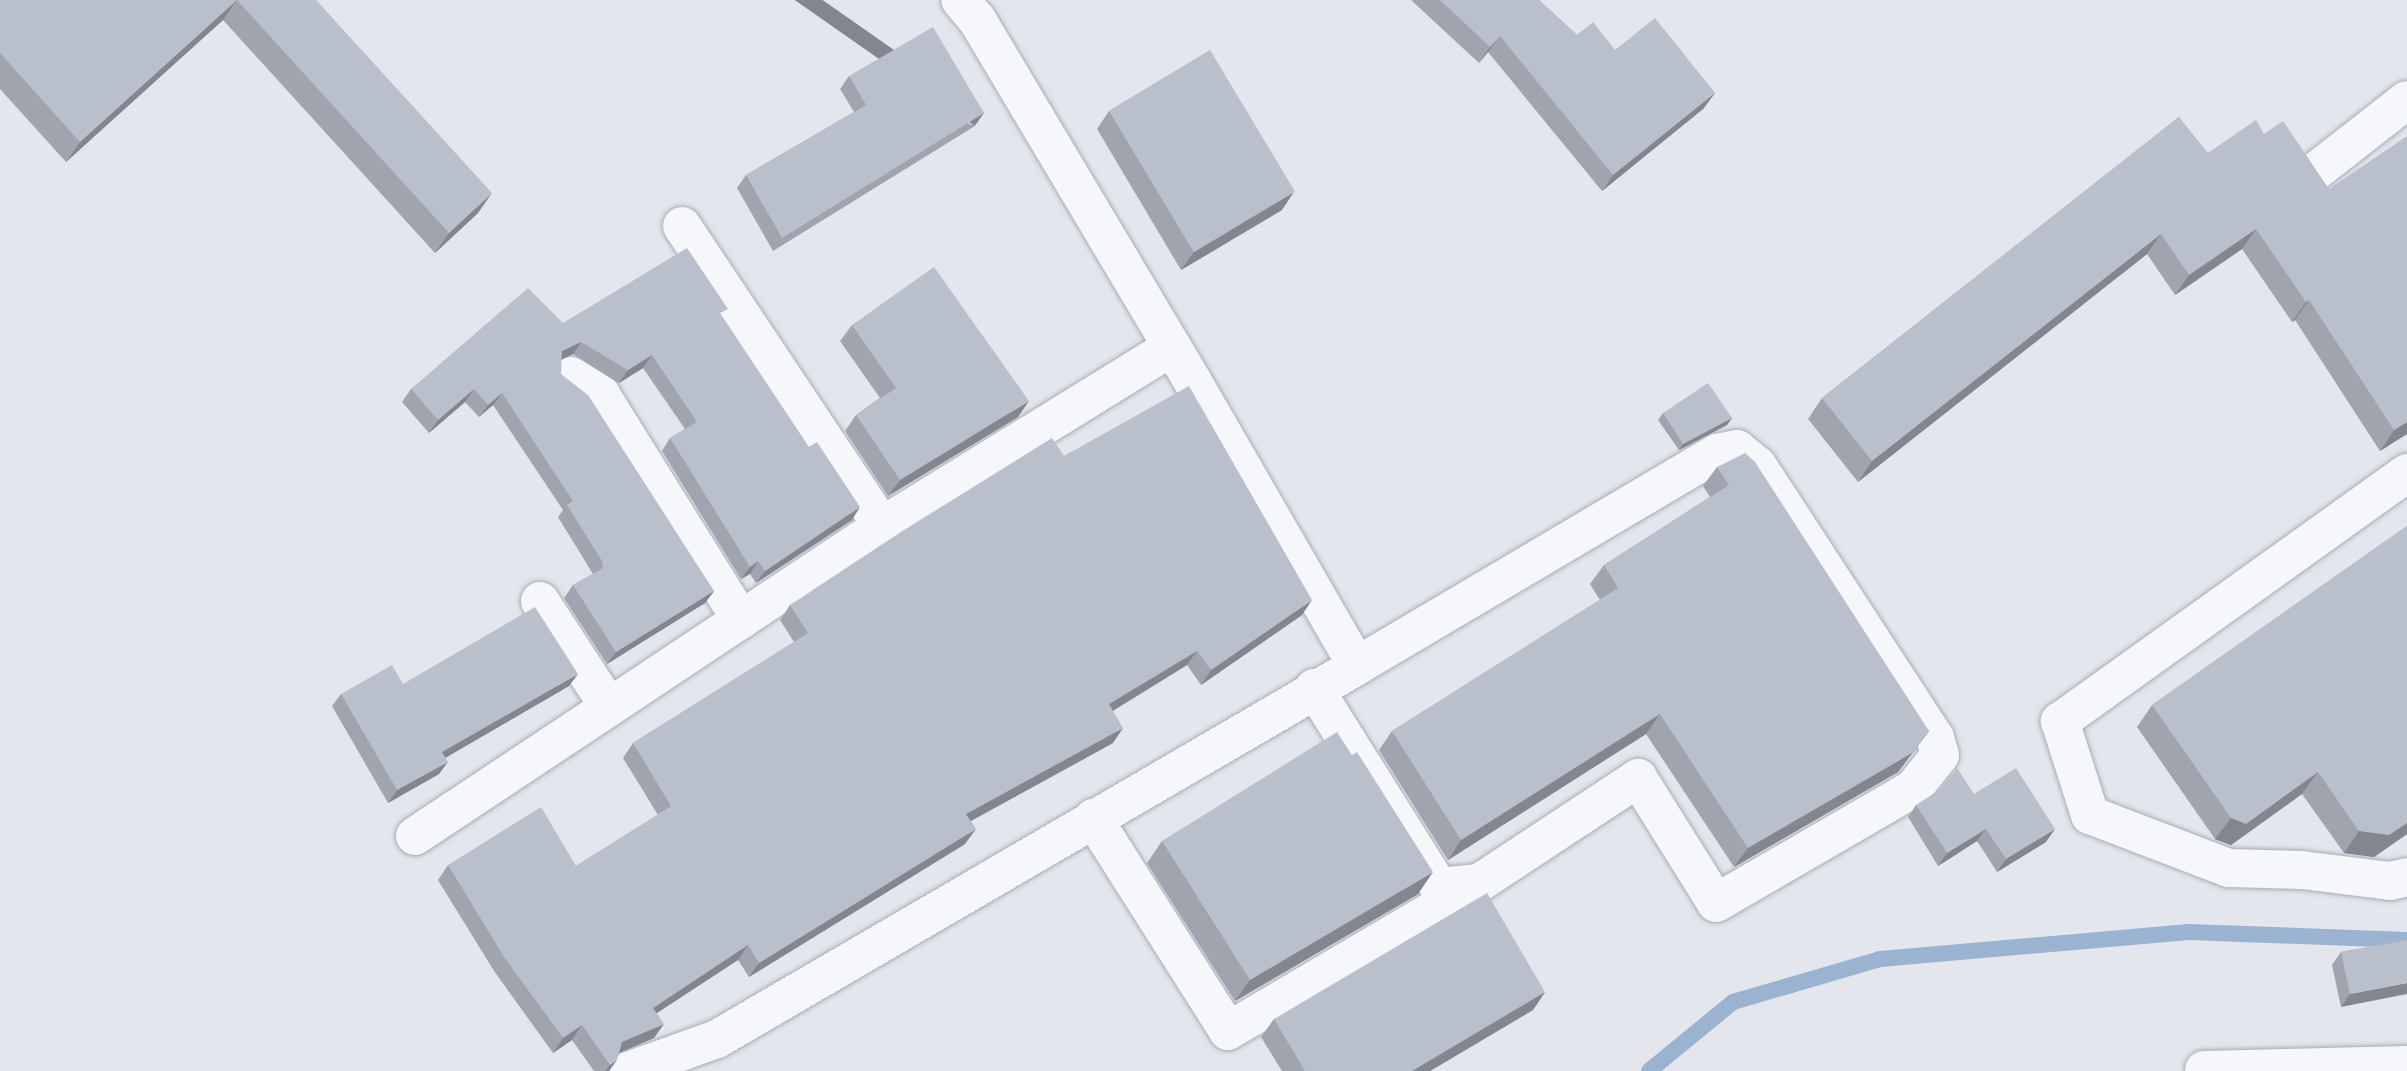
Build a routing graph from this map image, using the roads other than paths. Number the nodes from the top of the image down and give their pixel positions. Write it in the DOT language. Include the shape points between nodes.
graph roads {
  1 [pos="960,0"];
  2 [pos="2407,100"];
  3 [pos="2316,171"];
  4 [pos="682,226"];
  5 [pos="1172,347"];
  6 [pos="571,376"];
  7 [pos="2407,473"];
  8 [pos="882,526"];
  9 [pos="540,601"];
  10 [pos="741,620"];
  11 [pos="1357,666"];
  12 [pos="1314,688"];
  13 [pos="609,708"];
  14 [pos="1093,818"];
  15 [pos="415,836"];
  16 [pos="2407,877"];
  17 [pos="1479,883"];
  18 [pos="2407,1065"];
  19 [pos="2204,1070"];
  20 [pos="628,1071"];
  1 -- 5 [label="street"];
  2 -- 3 [label="street"];
  4 -- 8 [label="street"];
  5 -- 8 [label="street"];
  5 -- 11 [label="street"];
  6 -- 10 [label="street" via="601,395"];
  7 -- 16 [label="street" via="2060,721 2090,815 2229,868 2302,870 2390,881"];
  8 -- 10 [label="street"];
  9 -- 13 [label="street"];
  10 -- 13 [label="street"];
  11 -- 12 [label="street"];
  11 -- 17 [label="street" via="1717,453 1737,449 1758,467 1935,738 1940,755 1913,789 1716,903 1638,778"];
  12 -- 14 [label="street"];
  12 -- 17 [label="street" via="1439,887"];
  13 -- 15 [label="street"];
  14 -- 17 [label="street" via="1228,1031"];
  14 -- 20 [label="street" via="717,1039"];
  18 -- 19 [label="street"];
}
